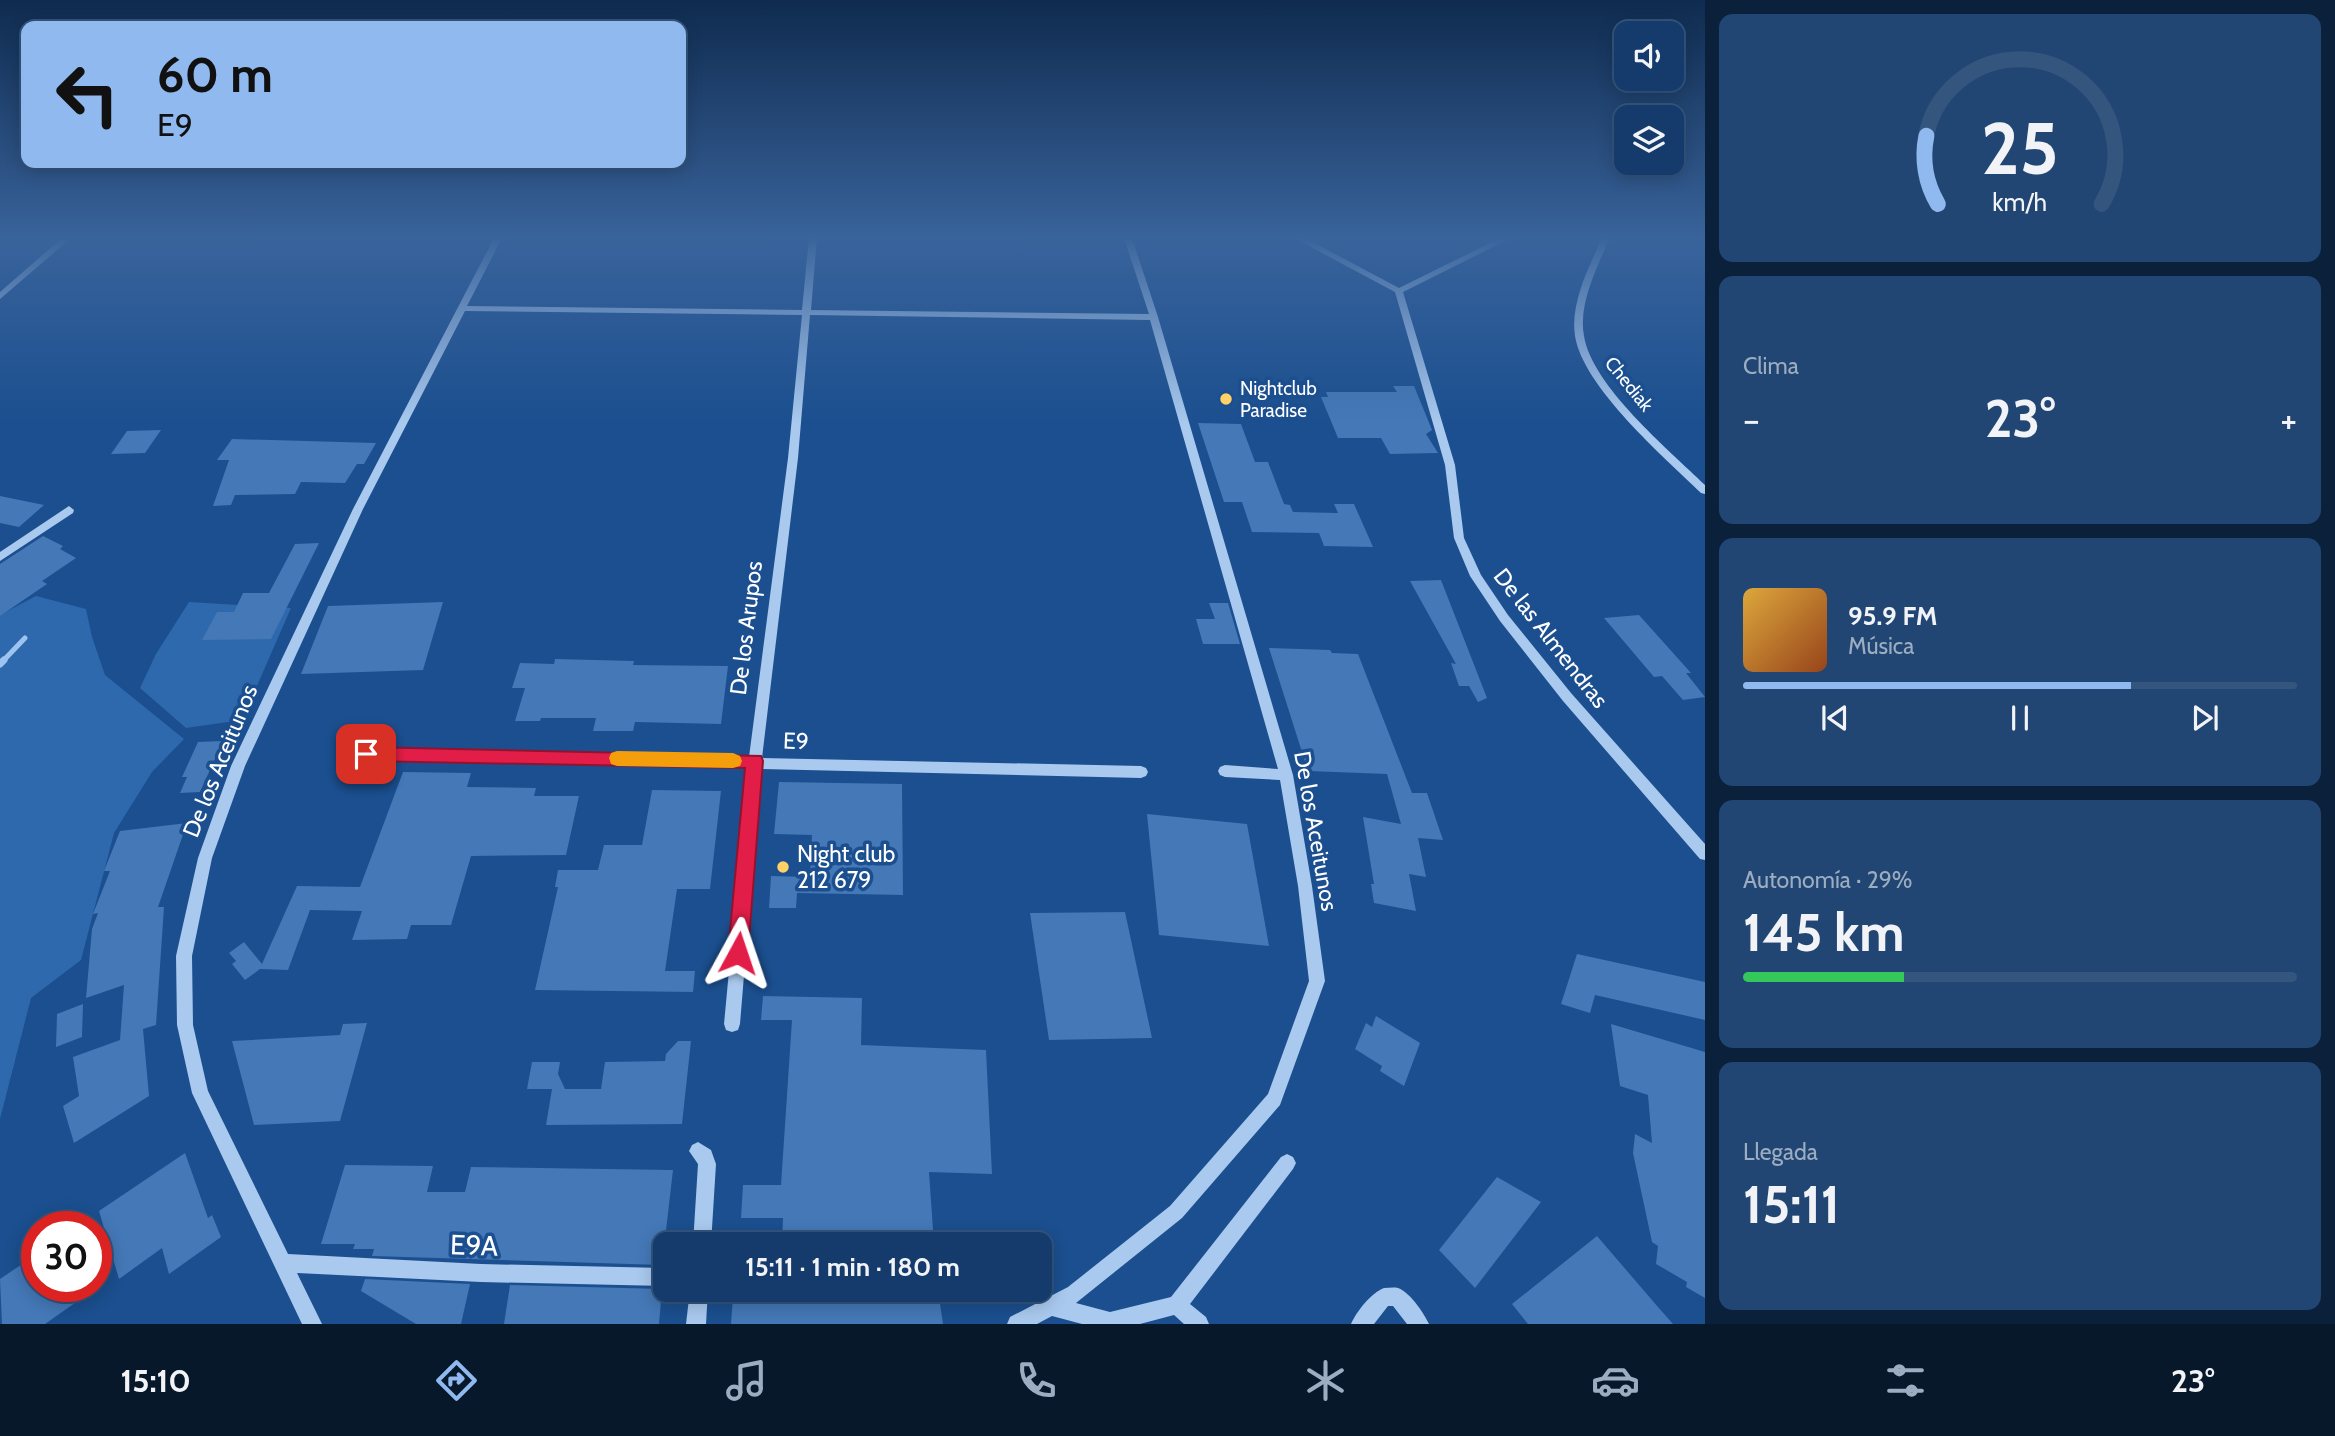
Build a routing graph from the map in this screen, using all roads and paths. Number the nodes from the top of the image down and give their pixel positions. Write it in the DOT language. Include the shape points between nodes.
graph roads {
  1 [pos="465,300"];
  2 [pos="808,300"];
  3 [pos="1148,300"];
  4 [pos="1402,300"];
  5 [pos="1584,300"];
  6 [pos="461,308"];
  7 [pos="807,313"];
  8 [pos="1154,317"];
  9 [pos="1705,491"];
  10 [pos="69,510"];
  11 [pos="0,557"];
  12 [pos="366,754"];
  13 [pos="755,761"];
  14 [pos="1225,771"];
  15 [pos="1141,772"];
  16 [pos="1286,775"];
  17 [pos="1705,854"];
  18 [pos="732,1024"];
  19 [pos="698,1151"];
  20 [pos="1287,1163"];
  21 [pos="703,1232"];
  22 [pos="282,1263"];
  23 [pos="653,1277"];
  24 [pos="698,1302"];
  25 [pos="1177,1305"];
  26 [pos="1051,1306"];
  27 [pos="312,1324"];
  28 [pos="696,1324"];
  29 [pos="1017,1324"];
  30 [pos="1199,1324"];
  31 [pos="1361,1324"];
  32 [pos="1419,1324"];
  1 -- 6 [label="street, De los Aceitunos"];
  2 -- 7 [label="street, De los Arupos"];
  3 -- 8 [label="street, De los Aceitunos"];
  4 -- 17 [label="street, De las Almendras" via="1450,464 1459,538 1476,576 1567,698"];
  5 -- 9 [label="street, Chediak" via="1581,348 1629,415"];
  6 -- 7 [label="street"];
  6 -- 22 [label="street, De los Aceitunos" via="358,509 238,766 205,858 184,956 185,1025 200,1093"];
  7 -- 8 [label="street"];
  7 -- 13 [label="street, De los Arupos"];
  8 -- 16 [label="street, De los Aceitunos"];
  10 -- 11 [label="street"];
  12 -- 13 [label="street, E9"];
  13 -- 15 [label="street, E9"];
  13 -- 18 [label="street, De los Arupos"];
  14 -- 16 [label="street"];
  16 -- 26 [label="street, De los Aceitunos" via="1317,981 1275,1099 1176,1212 1075,1294"];
  19 -- 21 [label="street" via="707,1164"];
  20 -- 25 [label="street"];
  22 -- 23 [label="street, E9A"];
  22 -- 27 [label="street, De los Aceitunos"];
  24 -- 28 [label="street"];
  25 -- 26 [label="street" via="1110,1322"];
  25 -- 30 [label="street"];
  26 -- 29 [label="street, De los Aceitunos"];
  31 -- 32 [label="street" via="1384,1297 1397,1297"];
}
